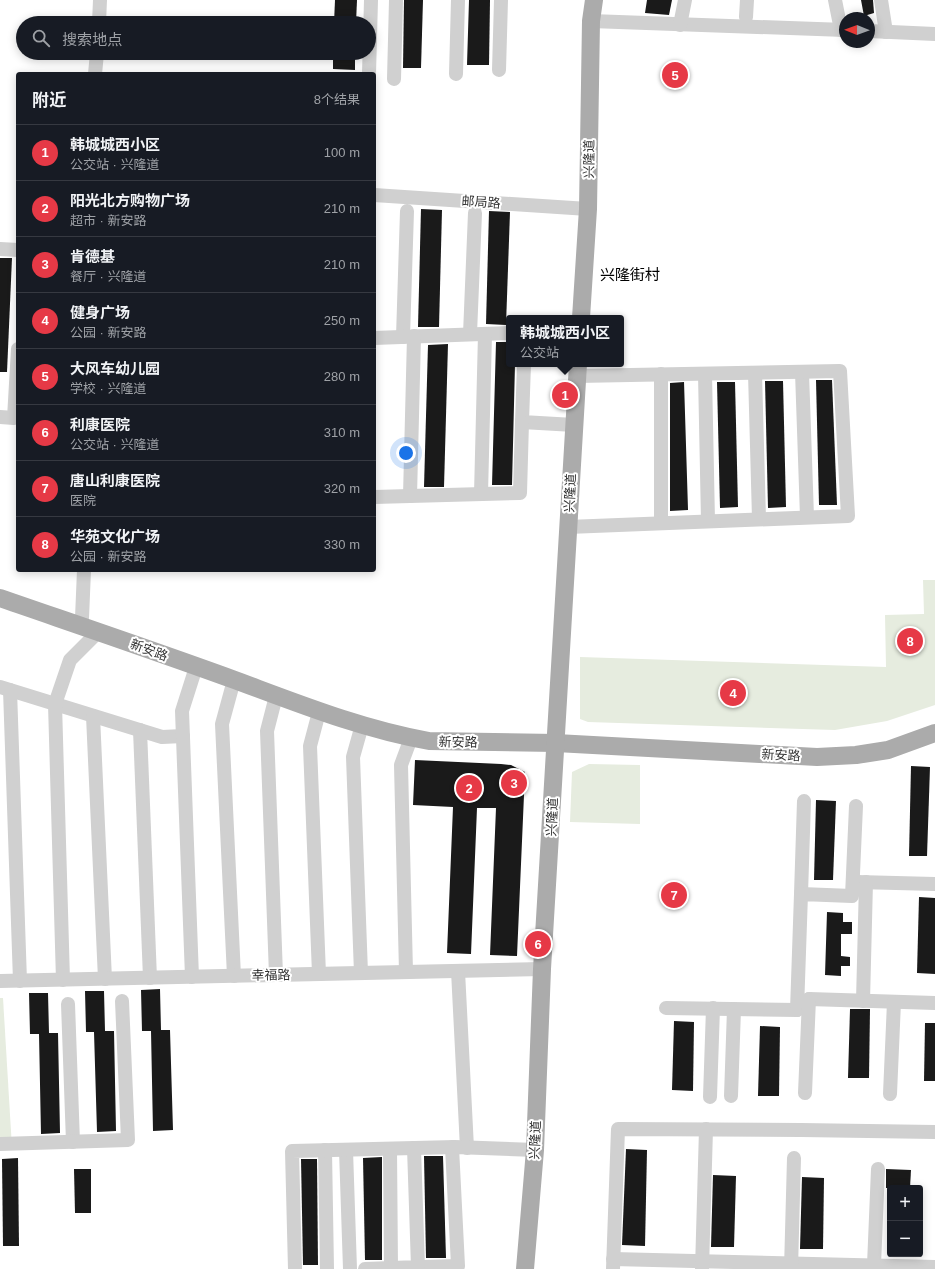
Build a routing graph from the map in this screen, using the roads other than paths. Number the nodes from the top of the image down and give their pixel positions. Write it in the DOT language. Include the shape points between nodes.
graph roads {
  1 [pos="100,0"];
  2 [pos="371,0"];
  3 [pos="396,0"];
  4 [pos="458,0"];
  5 [pos="501,0"];
  6 [pos="594,0"];
  7 [pos="685,0"];
  8 [pos="747,0"];
  9 [pos="835,0"];
  10 [pos="881,0"];
  11 [pos="839,15"];
  12 [pos="99,16"];
  13 [pos="371,16"];
  14 [pos="746,17"];
  15 [pos="591,21"];
  16 [pos="680,24"];
  17 [pos="839,30"];
  18 [pos="875,31"];
  19 [pos="886,32"];
  20 [pos="935,34"];
  21 [pos="96,60"];
  22 [pos="369,60"];
  23 [pos="499,70"];
  24 [pos="95,72"];
  25 [pos="369,72"];
  26 [pos="456,74"];
  27 [pos="394,78"];
  28 [pos="376,195"];
  29 [pos="588,209"];
  30 [pos="407,211"];
  31 [pos="475,213"];
  32 [pos="0,249"];
  33 [pos="16,250"];
  34 [pos="581,315"];
  35 [pos="470,334"];
  36 [pos="485,334"];
  37 [pos="506,334"];
  38 [pos="408,336"];
  39 [pos="376,338"];
  40 [pos="524,367"];
  41 [pos="16,368"];
  42 [pos="578,370"];
  43 [pos="802,372"];
  44 [pos="755,373"];
  45 [pos="661,374"];
  46 [pos="705,374"];
  47 [pos="11,418"];
  48 [pos="522,422"];
  49 [pos="574,425"];
  50 [pos="481,494"];
  51 [pos="410,496"];
  52 [pos="376,497"];
  53 [pos="807,518"];
  54 [pos="759,519"];
  55 [pos="708,521"];
  56 [pos="661,523"];
  57 [pos="568,527"];
  58 [pos="84,572"];
  59 [pos="0,590"];
  60 [pos="0,598"];
  61 [pos="82,618"];
  62 [pos="98,632"];
  63 [pos="196,667"];
  64 [pos="234,680"];
  65 [pos="5,689"];
  66 [pos="276,696"];
  67 [pos="54,704"];
  68 [pos="319,712"];
  69 [pos="93,716"];
  70 [pos="362,725"];
  71 [pos="935,725"];
  72 [pos="140,730"];
  73 [pos="935,733"];
  74 [pos="183,736"];
  75 [pos="411,738"];
  76 [pos="556,740"];
  77 [pos="804,801"];
  78 [pos="856,806"];
  79 [pos="860,882"];
  80 [pos="935,884"];
  81 [pos="801,894"];
  82 [pos="542,969"];
  83 [pos="458,971"];
  84 [pos="406,972"];
  85 [pos="361,973"];
  86 [pos="319,974"];
  87 [pos="276,975"];
  88 [pos="234,976"];
  89 [pos="192,977"];
  90 [pos="150,978"];
  91 [pos="105,979"];
  92 [pos="63,980"];
  93 [pos="0,981"];
  94 [pos="20,981"];
  95 [pos="809,999"];
  96 [pos="122,1001"];
  97 [pos="863,1001"];
  98 [pos="894,1002"];
  99 [pos="935,1003"];
  100 [pos="68,1004"];
  101 [pos="666,1008"];
  102 [pos="713,1008"];
  103 [pos="734,1009"];
  104 [pos="797,1010"];
  105 [pos="805,1093"];
  106 [pos="890,1094"];
  107 [pos="731,1096"];
  108 [pos="710,1097"];
  109 [pos="706,1129"];
  110 [pos="935,1132"];
  111 [pos="73,1142"];
  112 [pos="0,1144"];
  113 [pos="452,1147"];
  114 [pos="414,1148"];
  115 [pos="467,1148"];
  116 [pos="390,1149"];
  117 [pos="325,1150"];
  118 [pos="346,1150"];
  119 [pos="535,1150"];
  120 [pos="794,1158"];
  121 [pos="878,1169"];
  122 [pos="613,1264"];
  123 [pos="657,1264"];
  124 [pos="702,1265"];
  125 [pos="874,1265"];
  126 [pos="791,1266"];
  127 [pos="831,1266"];
  128 [pos="935,1267"];
  129 [pos="391,1268"];
  130 [pos="422,1268"];
  131 [pos="296,1269"];
  132 [pos="327,1269"];
  133 [pos="350,1269"];
  134 [pos="365,1269"];
  135 [pos="526,1269"];
  1 -- 12 [label="street"];
  2 -- 13 [label="street"];
  3 -- 27 [label="street"];
  4 -- 26 [label="street"];
  5 -- 23 [label="street"];
  6 -- 15 [label="main road, 兴隆道"];
  7 -- 16 [label="street"];
  8 -- 14 [label="street"];
  9 -- 11 [label="street"];
  10 -- 19 [label="street"];
  15 -- 16 [label="street"];
  15 -- 29 [label="main road, 兴隆道"];
  16 -- 17 [label="street"];
  18 -- 19 [label="street"];
  19 -- 20 [label="street"];
  21 -- 24 [label="street"];
  22 -- 25 [label="street"];
  28 -- 29 [label="street, 邮局路"];
  29 -- 34 [label="main road, 兴隆道"];
  30 -- 38 [label="street"];
  31 -- 35 [label="street"];
  32 -- 33 [label="street"];
  35 -- 36 [label="street"];
  35 -- 38 [label="street"];
  36 -- 37 [label="street"];
  36 -- 50 [label="street"];
  38 -- 39 [label="street"];
  38 -- 51 [label="street"];
  40 -- 48 [label="street"];
  41 -- 47 [label="street"];
  42 -- 45 [label="street"];
  42 -- 49 [label="main road, 兴隆道"];
  43 -- 44 [label="street"];
  43 -- 53 [label="street"];
  43 -- 53 [label="street" via="840,371 848,516"];
  44 -- 46 [label="street"];
  44 -- 54 [label="street"];
  45 -- 46 [label="street"];
  45 -- 56 [label="street"];
  46 -- 55 [label="street"];
  48 -- 49 [label="street"];
  48 -- 50 [label="street" via="520,494"];
  49 -- 57 [label="main road, 兴隆道"];
  50 -- 51 [label="street"];
  51 -- 52 [label="street"];
  53 -- 54 [label="street"];
  54 -- 55 [label="street"];
  55 -- 56 [label="street"];
  56 -- 57 [label="street"];
  57 -- 76 [label="main road, 兴隆道"];
  58 -- 61 [label="street"];
  59 -- 61 [label="main road, 新安路"];
  60 -- 62 [label="main road, 新安路"];
  61 -- 76 [label="main road, 新安路" via="353,713 412,730"];
  62 -- 63 [label="main road, 新安路"];
  62 -- 67 [label="street" via="70,660"];
  63 -- 64 [label="main road, 新安路"];
  63 -- 74 [label="street" via="182,711"];
  64 -- 66 [label="main road, 新安路"];
  64 -- 88 [label="street" via="222,724"];
  65 -- 67 [label="street"];
  65 -- 94 [label="street"];
  66 -- 68 [label="main road, 新安路"];
  66 -- 87 [label="street" via="267,731"];
  67 -- 69 [label="street"];
  67 -- 92 [label="street"];
  68 -- 70 [label="main road, 新安路"];
  68 -- 86 [label="street" via="310,746"];
  69 -- 72 [label="street"];
  69 -- 91 [label="street"];
  70 -- 75 [label="main road, 新安路"];
  70 -- 85 [label="street" via="354,757"];
  71 -- 76 [label="main road, 新安路" via="885,743 821,749"];
  72 -- 74 [label="street" via="162,737"];
  72 -- 90 [label="street"];
  73 -- 76 [label="main road, 新安路" via="888,750 817,757"];
  74 -- 89 [label="street"];
  75 -- 76 [label="main road, 新安路" via="429,741"];
  75 -- 84 [label="street" via="401,765"];
  76 -- 82 [label="main road, 兴隆道"];
  77 -- 81 [label="street"];
  78 -- 79 [label="street"];
  79 -- 80 [label="street"];
  79 -- 81 [label="street" via="852,896"];
  79 -- 97 [label="street"];
  81 -- 104 [label="street"];
  82 -- 83 [label="street, 幸福路"];
  82 -- 119 [label="main road, 兴隆道"];
  83 -- 84 [label="street, 幸福路"];
  83 -- 115 [label="street"];
  84 -- 85 [label="street, 幸福路"];
  85 -- 86 [label="street, 幸福路"];
  86 -- 87 [label="street, 幸福路"];
  87 -- 88 [label="street, 幸福路"];
  88 -- 89 [label="street, 幸福路"];
  89 -- 90 [label="street, 幸福路"];
  90 -- 91 [label="street, 幸福路"];
  91 -- 92 [label="street, 幸福路"];
  92 -- 94 [label="street, 幸福路"];
  93 -- 94 [label="street, 幸福路"];
  95 -- 97 [label="street"];
  95 -- 104 [label="street"];
  95 -- 105 [label="street"];
  96 -- 111 [label="street" via="128,1140"];
  97 -- 98 [label="street"];
  98 -- 99 [label="street"];
  98 -- 106 [label="street"];
  100 -- 111 [label="street"];
  101 -- 102 [label="street"];
  102 -- 103 [label="street"];
  102 -- 108 [label="street"];
  103 -- 104 [label="street"];
  103 -- 107 [label="street"];
  109 -- 110 [label="street"];
  109 -- 122 [label="street" via="618,1129"];
  109 -- 124 [label="street"];
  111 -- 112 [label="street"];
  113 -- 114 [label="street"];
  113 -- 115 [label="street"];
  113 -- 130 [label="street" via="458,1266"];
  114 -- 116 [label="street"];
  114 -- 130 [label="street"];
  115 -- 119 [label="street"];
  116 -- 118 [label="street"];
  116 -- 129 [label="street"];
  117 -- 118 [label="street"];
  117 -- 131 [label="street" via="292,1151"];
  117 -- 132 [label="street"];
  118 -- 133 [label="street"];
  119 -- 135 [label="main road, 兴隆道"];
  120 -- 126 [label="street"];
  121 -- 125 [label="street"];
  122 -- 123 [label="street"];
  123 -- 124 [label="street"];
  124 -- 126 [label="street"];
  125 -- 127 [label="street"];
  125 -- 128 [label="street"];
  126 -- 127 [label="street"];
  129 -- 130 [label="street"];
  129 -- 134 [label="street"];
}
